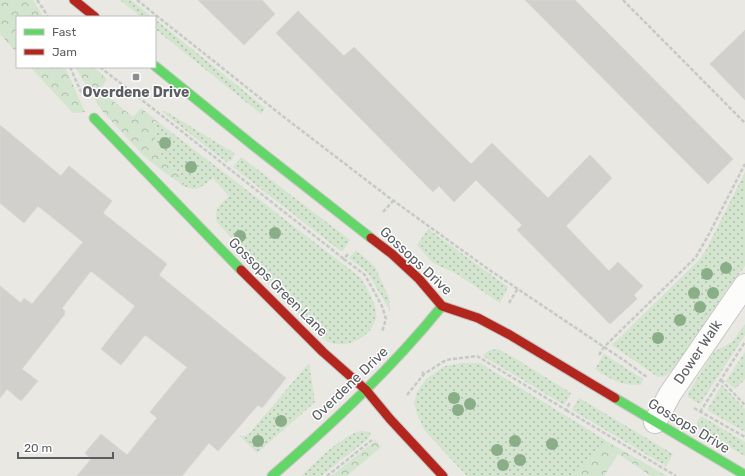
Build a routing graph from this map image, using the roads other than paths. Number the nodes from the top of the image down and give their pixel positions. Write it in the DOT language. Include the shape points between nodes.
graph roads {
  1 [pos="74,0"];
  2 [pos="94,16"];
  3 [pos="156,67"];
  4 [pos="94,118"];
  5 [pos="745,285"];
  6 [pos="442,306"];
  7 [pos="366,390"];
  8 [pos="655,422"];
  9 [pos="745,475"];
  10 [pos="272,476"];
  11 [pos="443,476"];
  1 -- 2 [label="street"];
  3 -- 6 [label="street, Gossops Drive" via="392,254 419,278"];
  4 -- 7 [label="street, Gossops Green Lane" via="223,253 323,352"];
  5 -- 8 [label="street, Dower Walk" via="670,394"];
  6 -- 7 [label="street, Overdene Drive"];
  6 -- 8 [label="street, Gossops Drive" via="478,318 510,335"];
  7 -- 10 [label="street, Overdene Drive"];
  7 -- 11 [label="street, Gossops Green Lane"];
  8 -- 9 [label="street, Gossops Drive"];
}
